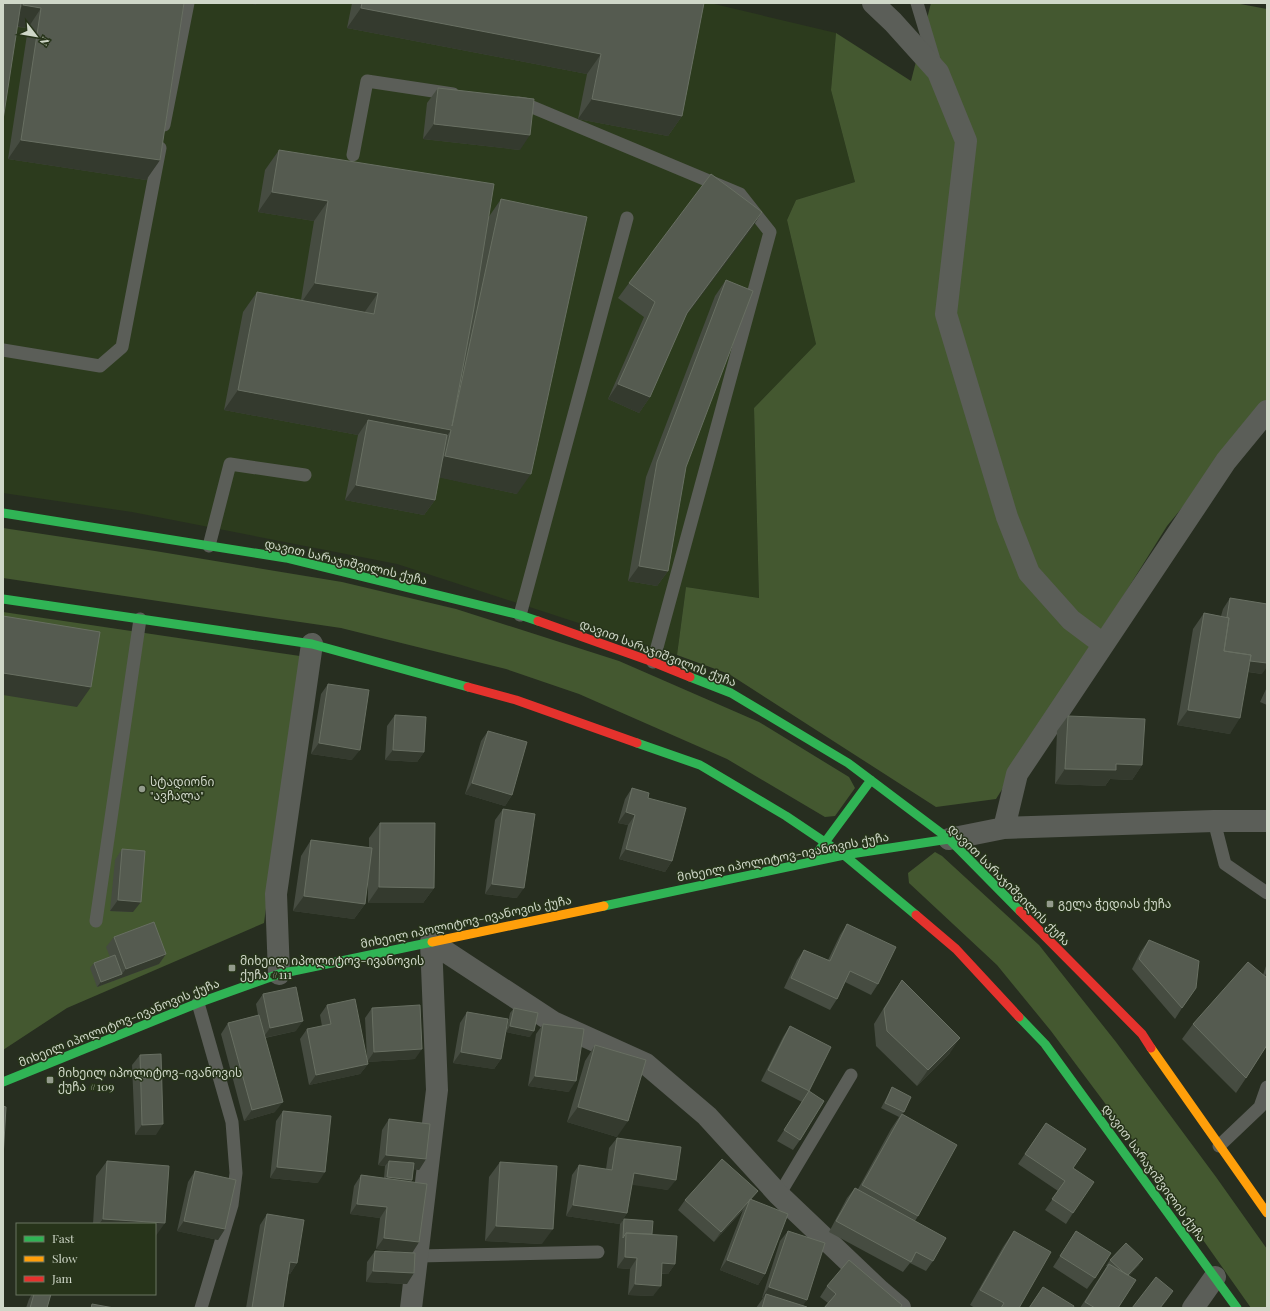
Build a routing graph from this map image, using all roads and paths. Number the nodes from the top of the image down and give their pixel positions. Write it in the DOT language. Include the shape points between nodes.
graph roads {
  1 [pos="188,3"];
  2 [pos="873,3"];
  3 [pos="917,3"];
  4 [pos="938,72"];
  5 [pos="462,95"];
  6 [pos="509,102"];
  7 [pos="353,155"];
  8 [pos="627,218"];
  9 [pos="3,350"];
  10 [pos="1267,411"];
  11 [pos="305,475"];
  12 [pos="3,513"];
  13 [pos="209,546"];
  14 [pos="3,599"];
  15 [pos="520,615"];
  16 [pos="140,619"];
  17 [pos="312,644"];
  18 [pos="1103,644"];
  19 [pos="653,662"];
  20 [pos="871,780"];
  21 [pos="1267,821"];
  22 [pos="1214,822"];
  23 [pos="1004,828"];
  24 [pos="949,839"];
  25 [pos="826,842"];
  26 [pos="844,855"];
  27 [pos="811,862"];
  28 [pos="1267,893"];
  29 [pos="96,921"];
  30 [pos="431,942"];
  31 [pos="280,974"];
  32 [pos="198,1003"];
  33 [pos="851,1075"];
  34 [pos="3,1082"];
  35 [pos="1267,1087"];
  36 [pos="1219,1146"];
  37 [pos="780,1195"];
  38 [pos="1267,1213"];
  39 [pos="598,1252"];
  40 [pos="418,1256"];
  41 [pos="1215,1277"];
  42 [pos="200,1308"];
  43 [pos="411,1308"];
  44 [pos="900,1308"];
  45 [pos="1193,1308"];
  46 [pos="1237,1308"];
  1 -- 9 [label="lane" via="122,347 100,366"];
  2 -- 4 [label="street"];
  3 -- 4 [label="lane"];
  4 -- 18 [label="street" via="966,141 946,314 1008,516 1029,573 1072,620"];
  5 -- 7 [label="lane" via="367,81"];
  6 -- 19 [label="lane" via="525,104 740,194 770,232"];
  8 -- 15 [label="lane"];
  10 -- 18 [label="street" via="1226,461"];
  11 -- 13 [label="lane" via="230,464"];
  12 -- 13 [label="main road, დავით სარაჯიშვილის ქუჩა"];
  13 -- 15 [label="main road, დავით სარაჯიშვილის ქუჩა" via="286,558"];
  14 -- 16 [label="main road, დავით სარაჯიშვილის ქუჩა"];
  15 -- 19 [label="main road, დავით სარაჯიშვილის ქუჩა"];
  16 -- 17 [label="main road, დავით სარაჯიშვილის ქუჩა"];
  16 -- 29 [label="lane"];
  17 -- 25 [label="main road, დავით სარაჯიშვილის ქუჩა" via="516,700 700,765"];
  17 -- 31 [label="street" via="276,894"];
  18 -- 23 [label="street" via="1017,774"];
  19 -- 20 [label="main road, დავით სარაჯიშვილის ქუჩა" via="731,693 848,763"];
  20 -- 24 [label="main road, დავით სარაჯიშვილის ქუჩა"];
  20 -- 25 [label="main road"];
  21 -- 22 [label="street"];
  22 -- 23 [label="street"];
  22 -- 28 [label="lane" via="1225,864"];
  23 -- 24 [label="street"];
  24 -- 26 [label="main road, მიხეილ იპოლიტოვ-ივანოვის ქუჩა"];
  24 -- 36 [label="main road, დავით სარაჯიშვილის ქუჩა" via="1142,1034"];
  25 -- 26 [label="main road, დავით სარაჯიშვილის ქუჩა"];
  25 -- 27 [label="main road"];
  26 -- 27 [label="main road, მიხეილ იპოლიტოვ-ივანოვის ქუჩა"];
  26 -- 41 [label="main road, დავით სარაჯიშვილის ქუჩა" via="956,949 1045,1044"];
  27 -- 30 [label="main road, მიხეილ იპოლიტოვ-ივანოვის ქუჩა"];
  30 -- 31 [label="main road, მიხეილ იპოლიტოვ-ივანოვის ქუჩა"];
  30 -- 37 [label="street" via="553,1022 646,1064 707,1116"];
  30 -- 40 [label="street" via="437,1090"];
  31 -- 32 [label="main road, მიხეილ იპოლიტოვ-ივანოვის ქუჩა"];
  32 -- 34 [label="main road, მიხეილ იპოლიტოვ-ივანოვის ქუჩა"];
  32 -- 42 [label="lane" via="232,1122 236,1173 232,1205"];
  33 -- 37 [label="lane"];
  35 -- 36 [label="lane" via="1260,1106"];
  36 -- 38 [label="main road, დავით სარაჯიშვილის ქუჩა"];
  37 -- 44 [label="street"];
  39 -- 40 [label="lane"];
  40 -- 43 [label="street"];
  41 -- 45 [label="street"];
  41 -- 46 [label="main road, დავით სარაჯიშვილის ქუჩა"];
}
